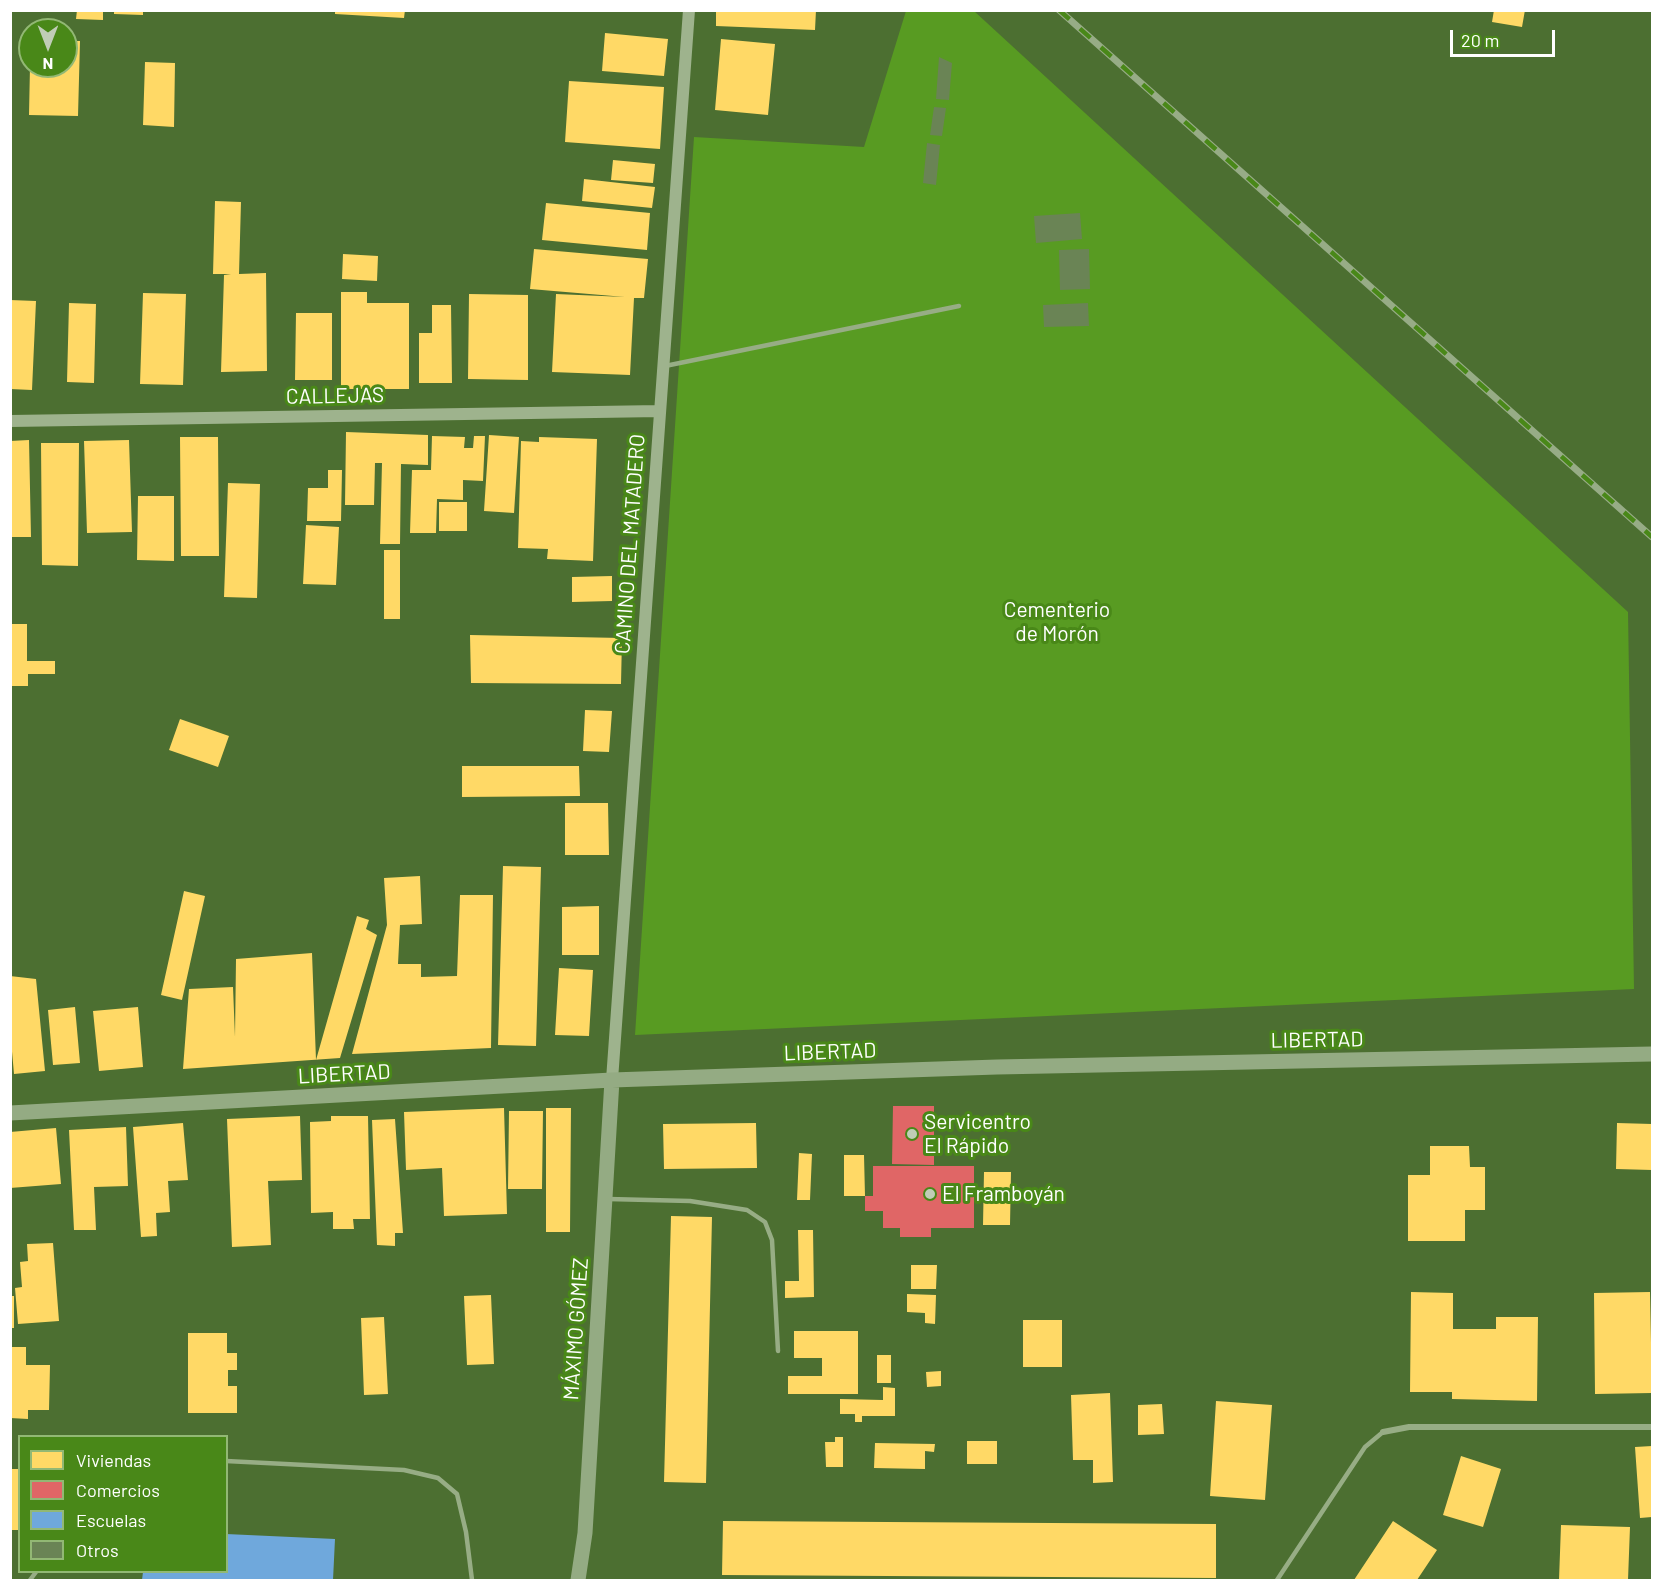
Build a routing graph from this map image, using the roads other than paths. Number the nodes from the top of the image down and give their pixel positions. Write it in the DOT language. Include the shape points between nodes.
graph roads {
  1 [pos="689,10"];
  2 [pos="959,306"];
  3 [pos="663,366"];
  4 [pos="660,411"];
  5 [pos="10,421"];
  6 [pos="1653,1054"];
  7 [pos="612,1080"];
  8 [pos="10,1113"];
  9 [pos="605,1198"];
  10 [pos="778,1351"];
  11 [pos="1653,1427"];
  12 [pos="1383,1432"];
  13 [pos="228,1461"];
  14 [pos="472,1581"];
  15 [pos="578,1581"];
  16 [pos="1277,1581"];
  1 -- 3 [label="main road, CAMINO DEL MATADERO"];
  2 -- 3 [label="lane"];
  3 -- 4 [label="main road, CAMINO DEL MATADERO"];
  4 -- 5 [label="main road, CALLEJAS"];
  4 -- 7 [label="main road, CAMINO DEL MATADERO"];
  6 -- 7 [label="main road, LIBERTAD" via="997,1067"];
  7 -- 8 [label="main road, LIBERTAD"];
  7 -- 9 [label="main road, MÁXIMO GÓMEZ"];
  9 -- 10 [label="lane" via="690,1201 747,1210 765,1222 772,1240"];
  9 -- 15 [label="main road, MÁXIMO GÓMEZ" via="585,1533"];
  11 -- 12 [label="street" via="1409,1427"];
  12 -- 16 [label="lane" via="1365,1447"];
  13 -- 14 [label="lane" via="404,1470 438,1478 457,1494"];
}
